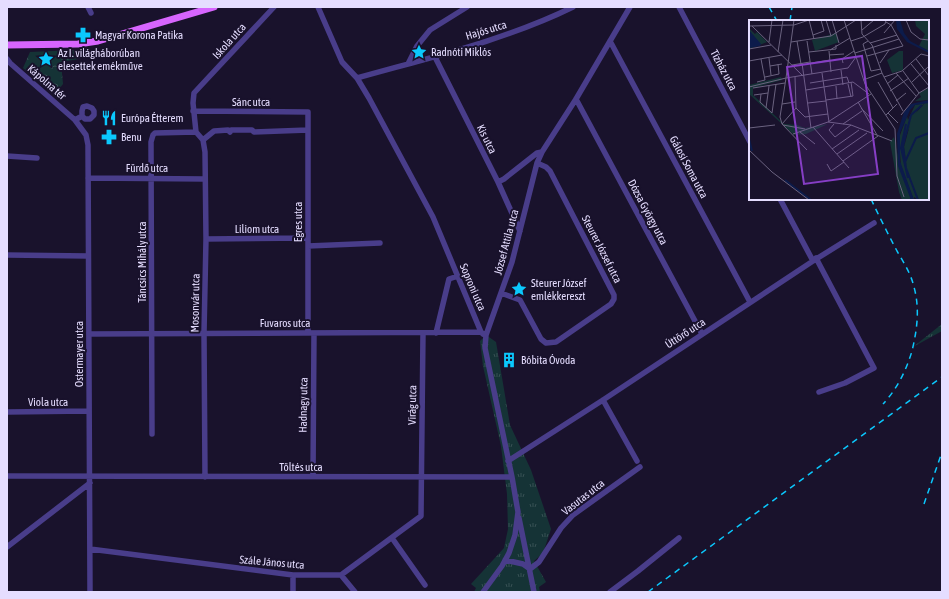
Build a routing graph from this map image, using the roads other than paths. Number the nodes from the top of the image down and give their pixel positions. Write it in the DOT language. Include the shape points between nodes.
graph roads {
  1 [pos="88,7"];
  2 [pos="214,7"];
  3 [pos="274,7"];
  4 [pos="318,7"];
  5 [pos="467,7"];
  6 [pos="573,7"];
  7 [pos="630,7"];
  8 [pos="679,7"];
  9 [pos="193,10"];
  10 [pos="91,13"];
  11 [pos="610,41"];
  12 [pos="7,44"];
  13 [pos="435,57"];
  14 [pos="7,59"];
  15 [pos="408,64"];
  16 [pos="357,78"];
  17 [pos="576,99"];
  18 [pos="194,111"];
  19 [pos="308,112"];
  20 [pos="82,116"];
  21 [pos="76,120"];
  22 [pos="308,130"];
  23 [pos="196,132"];
  24 [pos="203,140"];
  25 [pos="749,140"];
  26 [pos="542,152"];
  27 [pos="7,156"];
  28 [pos="37,158"];
  29 [pos="537,163"];
  30 [pos="88,178"];
  31 [pos="152,178"];
  32 [pos="205,179"];
  33 [pos="498,182"];
  34 [pos="781,200"];
  35 [pos="874,223"];
  36 [pos="520,231"];
  37 [pos="308,238"];
  38 [pos="206,239"];
  39 [pos="380,243"];
  40 [pos="308,246"];
  41 [pos="7,255"];
  42 [pos="88,256"];
  43 [pos="815,260"];
  44 [pos="458,276"];
  45 [pos="501,293"];
  46 [pos="750,302"];
  47 [pos="436,332"];
  48 [pos="204,333"];
  49 [pos="308,333"];
  50 [pos="314,333"];
  51 [pos="423,333"];
  52 [pos="89,334"];
  53 [pos="152,334"];
  54 [pos="483,334"];
  55 [pos="702,334"];
  56 [pos="819,392"];
  57 [pos="603,400"];
  58 [pos="7,412"];
  59 [pos="89,412"];
  60 [pos="152,434"];
  61 [pos="508,461"];
  62 [pos="7,476"];
  63 [pos="205,476"];
  64 [pos="312,476"];
  65 [pos="421,478"];
  66 [pos="512,478"];
  67 [pos="90,480"];
  68 [pos="518,512"];
  69 [pos="392,538"];
  70 [pos="679,538"];
  71 [pos="7,547"];
  72 [pos="90,549"];
  73 [pos="505,560"];
  74 [pos="530,569"];
  75 [pos="341,575"];
  76 [pos="293,576"];
  77 [pos="425,585"];
  78 [pos="90,592"];
  79 [pos="292,592"];
  80 [pos="355,592"];
  81 [pos="483,592"];
  82 [pos="534,592"];
  83 [pos="610,592"];
  1 -- 10 [label="street"];
  2 -- 9 [label="main road"];
  3 -- 18 [label="street, Iskola utca" via="194,93"];
  4 -- 16 [label="street, Soproni utca" via="342,62"];
  5 -- 15 [label="street" via="430,30 417,46"];
  6 -- 13 [label="street, Hajós utca" via="507,34"];
  7 -- 11 [label="street, József Attila utca"];
  8 -- 25 [label="street, Tízház utca"];
  9 -- 12 [label="main road" via="124,34 78,44"];
  11 -- 17 [label="street, József Attila utca"];
  11 -- 46 [label="street, Gálosi Soma utca"];
  13 -- 15 [label="street, Hajós utca"];
  13 -- 33 [label="street, Kis utca"];
  14 -- 21 [label="street, Kápolna tér"];
  15 -- 16 [label="street, Hajós utca"];
  16 -- 44 [label="street, Soproni utca" via="433,217"];
  17 -- 26 [label="street, József Attila utca"];
  17 -- 55 [label="street, Dózsa György utca"];
  18 -- 19 [label="street, Sánc utca"];
  18 -- 23 [label="street, Iskola utca"];
  19 -- 22 [label="street, Egres utca"];
  20 -- 20 [label="street" via="90,119 94,111 92,108 84,107"];
  20 -- 21 [label="street"];
  21 -- 30 [label="street, Ostermayer utca" via="86,135"];
  22 -- 24 [label="street" via="214,131"];
  22 -- 37 [label="street, Egres utca"];
  23 -- 24 [label="street"];
  23 -- 31 [label="street, Táncsics Mihály utca" via="153,135"];
  24 -- 32 [label="street, Mosonvár utca"];
  26 -- 29 [label="street, József Attila utca"];
  26 -- 33 [label="street, József Attila utca"];
  27 -- 28 [label="street"];
  29 -- 36 [label="street, József Attila utca"];
  29 -- 45 [label="street, Steurer József utca" via="550,171 614,299 611,304 556,342 546,342 541,340 520,300"];
  30 -- 31 [label="street, Fürdő utca"];
  30 -- 42 [label="street, Ostermayer utca"];
  31 -- 32 [label="street, Fürdő utca"];
  31 -- 53 [label="street, Táncsics Mihály utca"];
  32 -- 38 [label="street, Mosonvár utca"];
  33 -- 36 [label="street, Kis utca"];
  34 -- 43 [label="street"];
  35 -- 43 [label="street, Úttörő utca"];
  36 -- 45 [label="street, József Attila utca"];
  37 -- 38 [label="street, Liliom utca"];
  37 -- 40 [label="street, Egres utca"];
  38 -- 48 [label="street, Mosonvár utca"];
  39 -- 40 [label="street"];
  40 -- 49 [label="street, Egres utca"];
  41 -- 42 [label="street"];
  42 -- 52 [label="street, Ostermayer utca"];
  43 -- 46 [label="street, Úttörő utca"];
  43 -- 56 [label="street" via="874,368 845,383"];
  44 -- 47 [label="street" via="449,279"];
  44 -- 54 [label="street, Soproni utca"];
  45 -- 54 [label="street, József Attila utca"];
  46 -- 55 [label="street, Úttörő utca"];
  47 -- 51 [label="street, Fuvaros utca"];
  47 -- 54 [label="street, Fuvaros utca"];
  48 -- 49 [label="street, Fuvaros utca"];
  48 -- 53 [label="street, Fuvaros utca"];
  48 -- 63 [label="street, Mosonvár utca"];
  49 -- 50 [label="street, Fuvaros utca"];
  50 -- 51 [label="street, Fuvaros utca"];
  50 -- 64 [label="street, Hadnagy utca"];
  51 -- 65 [label="street, Virág utca"];
  52 -- 53 [label="street, Fuvaros utca"];
  52 -- 59 [label="street, Ostermayer utca"];
  53 -- 60 [label="street, Táncsics Mihály utca"];
  54 -- 61 [label="street, Soproni utca"];
  55 -- 57 [label="street, Úttörő utca"];
  57 -- 61 [label="street, Úttörő utca"];
  57 -- 74 [label="street, Vasutas utca" via="639,464 574,515 561,528 539,562"];
  58 -- 59 [label="street, Viola utca"];
  59 -- 67 [label="street, Ostermayer utca"];
  61 -- 66 [label="street, Soproni utca"];
  62 -- 67 [label="street, Töltés utca"];
  63 -- 64 [label="street, Töltés utca"];
  63 -- 67 [label="street, Töltés utca"];
  64 -- 65 [label="street, Töltés utca"];
  65 -- 66 [label="street, Töltés utca"];
  65 -- 69 [label="street" via="420,516"];
  66 -- 68 [label="street, Soproni utca"];
  67 -- 71 [label="street"];
  67 -- 72 [label="street, Ostermayer utca"];
  68 -- 73 [label="street, Soproni utca" via="513,543"];
  68 -- 74 [label="street"];
  69 -- 75 [label="street"];
  69 -- 77 [label="street"];
  70 -- 83 [label="street"];
  72 -- 76 [label="street, Szále János utca"];
  72 -- 78 [label="street, Ostermayer utca"];
  73 -- 74 [label="street"];
  73 -- 81 [label="street, Soproni utca"];
  74 -- 82 [label="street"];
  75 -- 76 [label="street, Szále János utca"];
  75 -- 80 [label="street"];
  76 -- 79 [label="street"];
}
